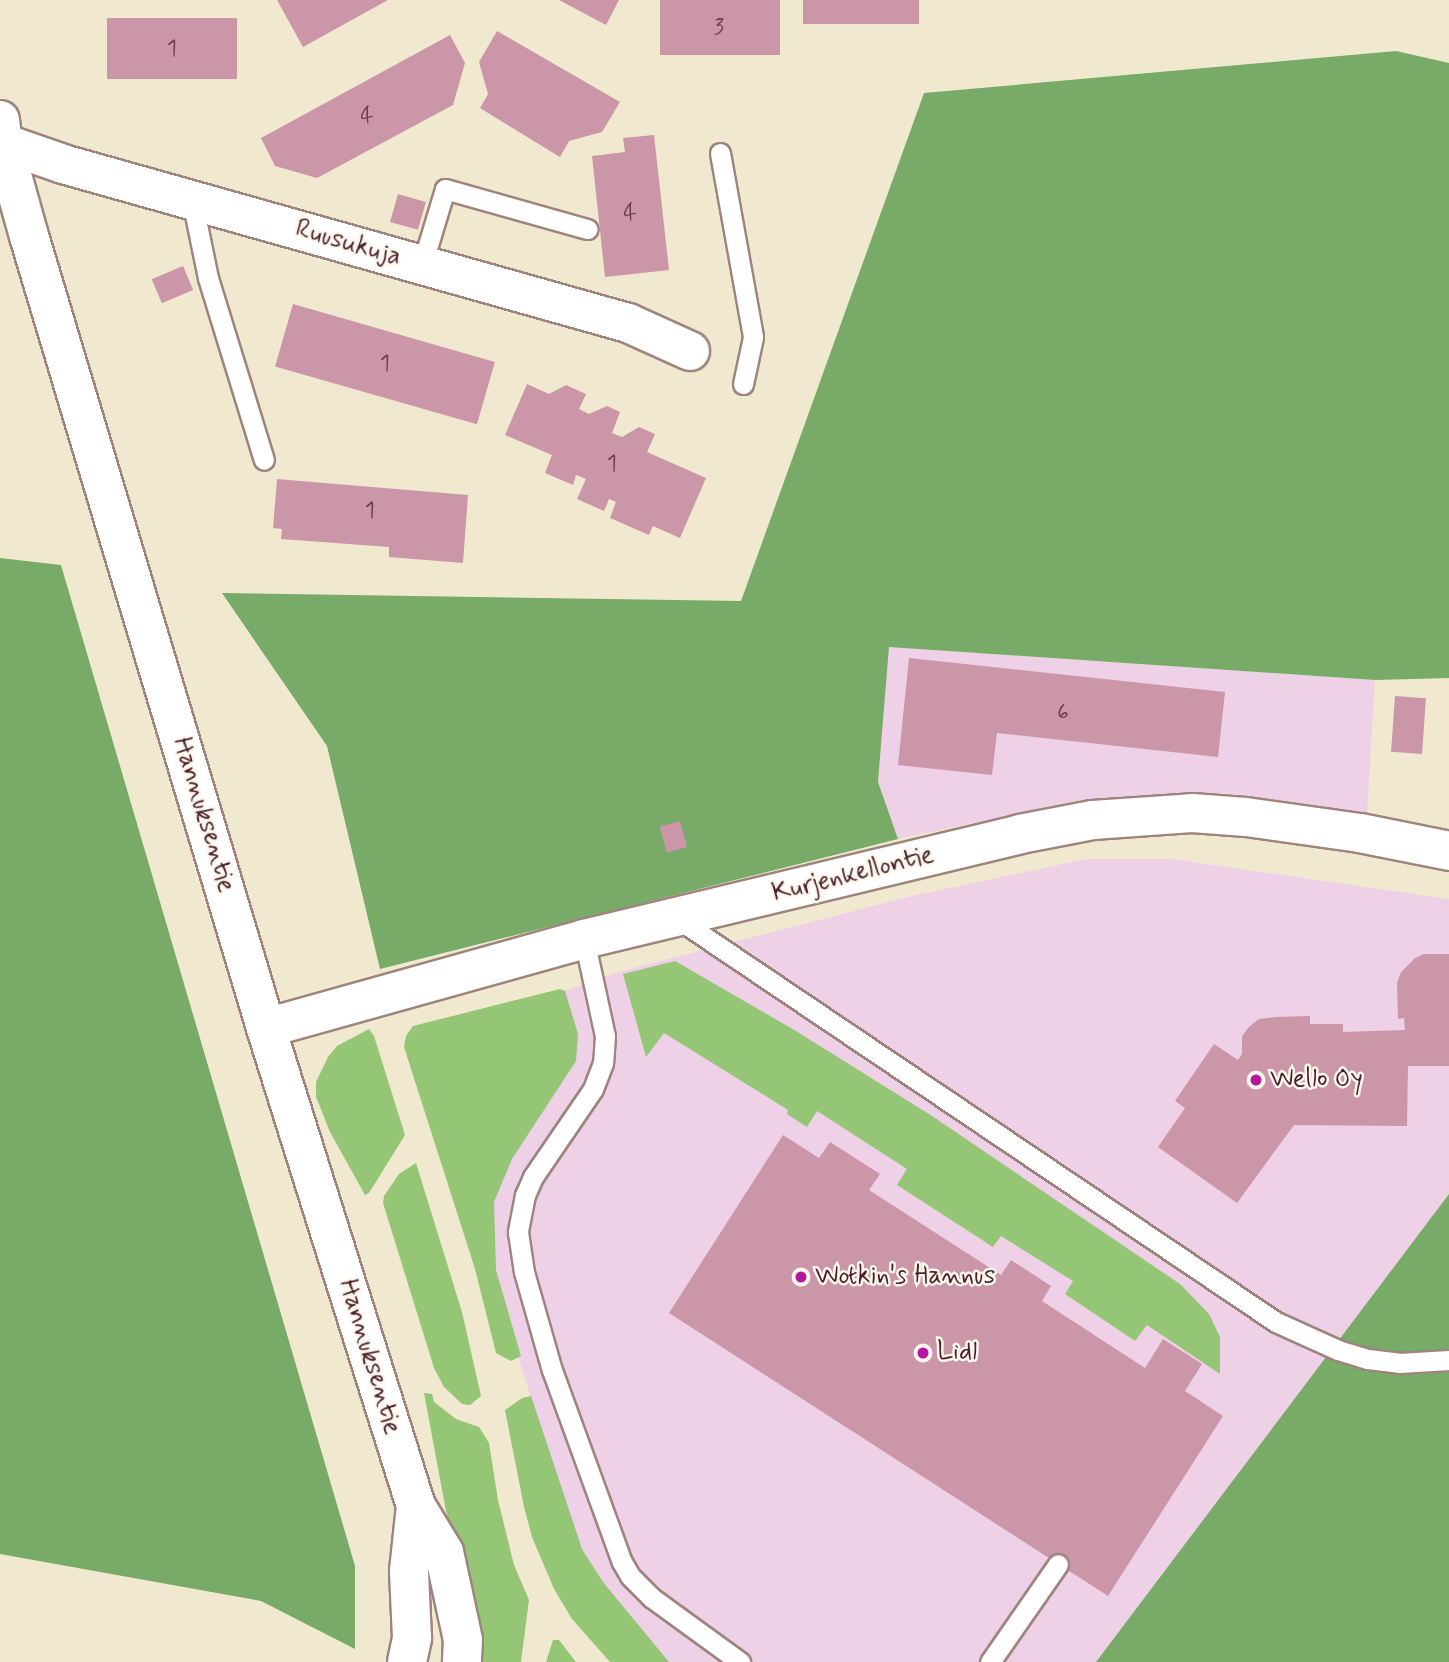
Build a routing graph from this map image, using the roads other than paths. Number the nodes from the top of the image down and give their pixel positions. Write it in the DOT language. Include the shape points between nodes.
graph roads {
  1 [pos="1,135"];
  2 [pos="720,153"];
  3 [pos="192,200"];
  4 [pos="587,229"];
  5 [pos="422,265"];
  6 [pos="690,351"];
  7 [pos="743,384"];
  8 [pos="264,460"];
  9 [pos="1449,851"];
  10 [pos="678,919"];
  11 [pos="583,939"];
  12 [pos="266,1028"];
  13 [pos="1449,1360"];
  14 [pos="416,1506"];
  15 [pos="1058,1564"];
  16 [pos="407,1662"];
  17 [pos="462,1662"];
  18 [pos="740,1662"];
  19 [pos="990,1662"];
  1 -- 3 [label="street, Ruusukuja"];
  1 -- 12 [label="street, Hannuksentie"];
  2 -- 7 [label="lane" via="752,337"];
  3 -- 5 [label="street, Ruusukuja"];
  3 -- 8 [label="lane" via="208,278"];
  4 -- 5 [label="lane" via="445,189"];
  5 -- 6 [label="street, Ruusukuja" via="628,323"];
  9 -- 10 [label="street, Kurjenkellontie" via="1246,817 1144,814 1020,834"];
  10 -- 11 [label="street, Kurjenkellontie"];
  10 -- 13 [label="lane" via="1276,1322 1368,1359 1399,1363"];
  11 -- 12 [label="street, Kurjenkellontie"];
  11 -- 18 [label="lane" via="605,1036 603,1063 593,1090 525,1195 518,1232 524,1272 552,1370 622,1562 652,1598"];
  12 -- 14 [label="street, Hannuksentie"];
  14 -- 16 [label="street, Hannuksentie" via="410,1571 412,1638"];
  14 -- 17 [label="street, Hannuksentie" via="444,1552 463,1640"];
  15 -- 19 [label="lane"];
}
